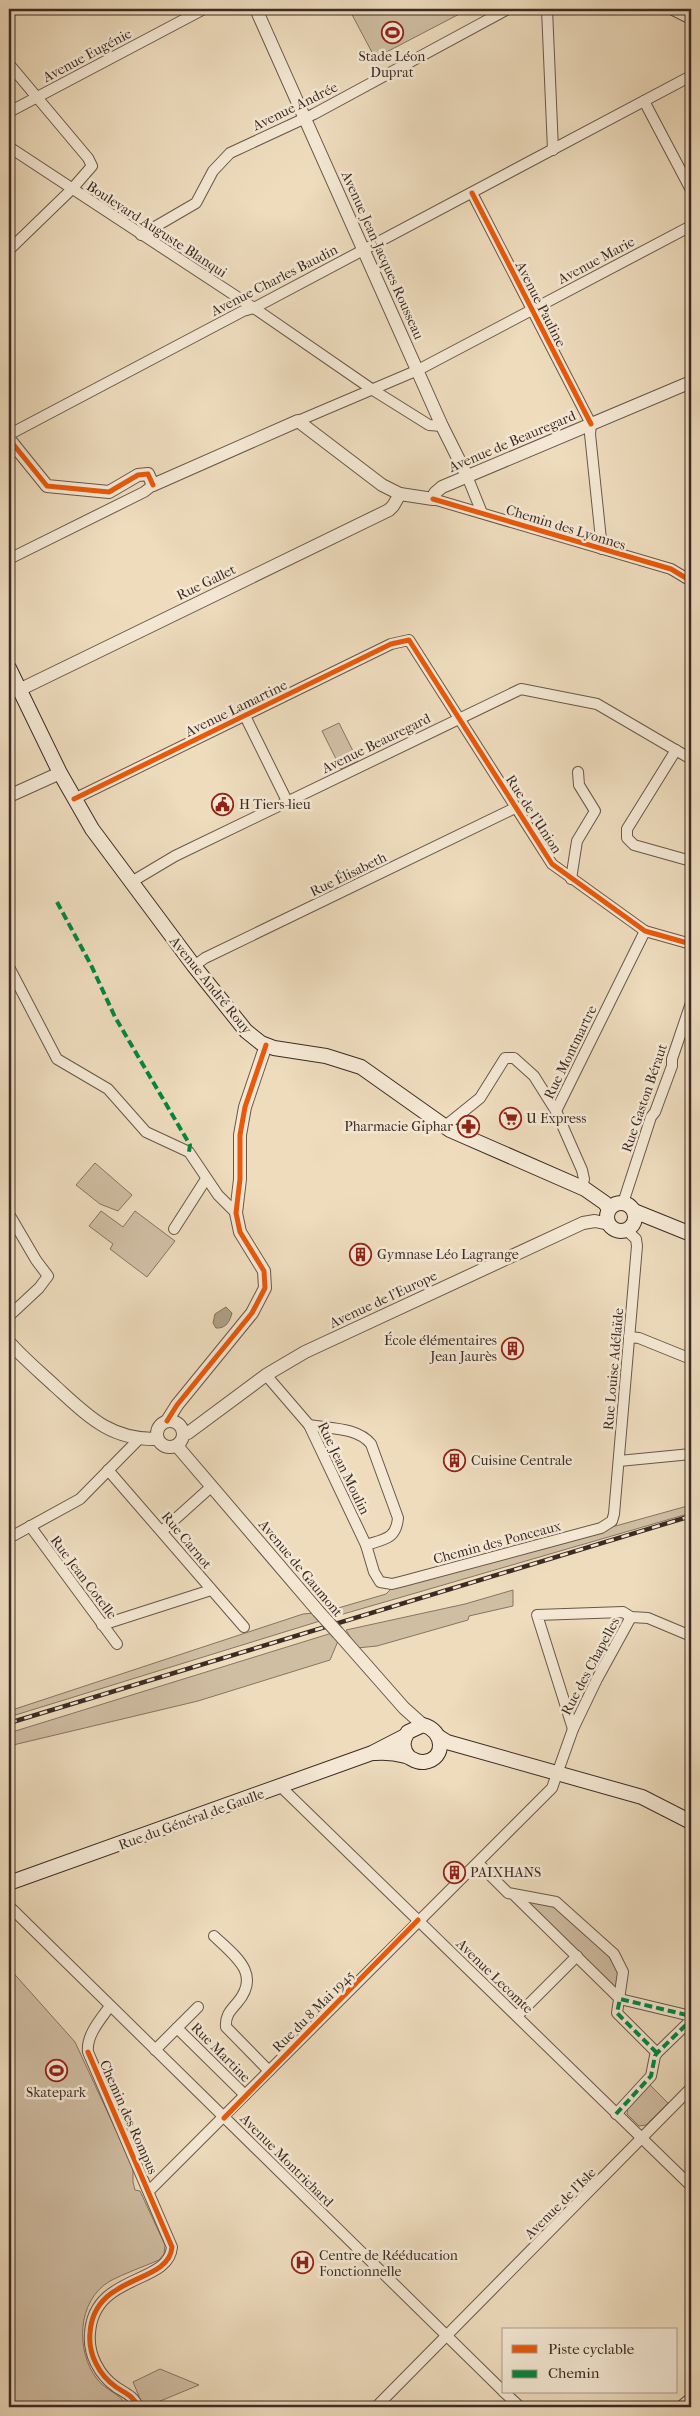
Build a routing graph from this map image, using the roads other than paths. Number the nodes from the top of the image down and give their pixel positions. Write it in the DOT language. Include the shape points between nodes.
graph roads {
  1 [pos="204,9"];
  2 [pos="256,9"];
  3 [pos="508,9"];
  4 [pos="547,9"];
  5 [pos="673,9"];
  6 [pos="691,18"];
  7 [pos="9,64"];
  8 [pos="691,76"];
  9 [pos="36,97"];
  10 [pos="644,102"];
  11 [pos="9,112"];
  12 [pos="306,118"];
  13 [pos="9,147"];
  14 [pos="553,150"];
  15 [pos="72,189"];
  16 [pos="691,190"];
  17 [pos="472,194"];
  18 [pos="691,226"];
  19 [pos="141,235"];
  20 [pos="364,249"];
  21 [pos="9,250"];
  22 [pos="254,308"];
  23 [pos="530,310"];
  24 [pos="418,370"];
  25 [pos="691,382"];
  26 [pos="373,390"];
  27 [pos="298,421"];
  28 [pos="591,424"];
  29 [pos="442,426"];
  30 [pos="9,438"];
  31 [pos="467,476"];
  32 [pos="153,485"];
  33 [pos="400,494"];
  34 [pos="433,499"];
  35 [pos="479,512"];
  36 [pos="602,549"];
  37 [pos="9,559"];
  38 [pos="691,581"];
  39 [pos="409,640"];
  40 [pos="9,668"];
  41 [pos="19,690"];
  42 [pos="245,716"];
  43 [pos="459,718"];
  44 [pos="676,750"];
  45 [pos="691,759"];
  46 [pos="578,772"];
  47 [pos="60,773"];
  48 [pos="9,796"];
  49 [pos="74,799"];
  50 [pos="287,801"];
  51 [pos="514,808"];
  52 [pos="691,861"];
  53 [pos="571,879"];
  54 [pos="132,881"];
  55 [pos="645,931"];
  56 [pos="691,944"];
  57 [pos="194,966"];
  58 [pos="9,967"];
  59 [pos="691,1003"];
  60 [pos="266,1045"];
  61 [pos="556,1111"];
  62 [pos="444,1127"];
  63 [pos="206,1179"];
  64 [pos="584,1189"];
  65 [pos="236,1213"];
  66 [pos="9,1214"];
  67 [pos="622,1215"];
  68 [pos="174,1229"];
  69 [pos="691,1234"];
  70 [pos="9,1316"];
  71 [pos="629,1337"];
  72 [pos="9,1342"];
  73 [pos="691,1358"];
  74 [pos="266,1375"];
  75 [pos="167,1421"];
  76 [pos="309,1425"];
  77 [pos="184,1434"];
  78 [pos="157,1438"];
  79 [pos="139,1439"];
  80 [pos="177,1446"];
  81 [pos="691,1454"];
  82 [pos="619,1461"];
  83 [pos="108,1470"];
  84 [pos="212,1486"];
  85 [pos="614,1514"];
  86 [pos="30,1526"];
  87 [pos="162,1531"];
  88 [pos="9,1538"];
  89 [pos="366,1545"];
  90 [pos="380,1582"];
  91 [pos="211,1590"];
  92 [pos="631,1617"];
  93 [pos="102,1625"];
  94 [pos="244,1627"];
  95 [pos="691,1636"];
  96 [pos="117,1644"];
  97 [pos="404,1708"];
  98 [pos="423,1725"];
  99 [pos="573,1729"];
  100 [pos="406,1734"];
  101 [pos="439,1737"];
  102 [pos="475,1749"];
  103 [pos="372,1753"];
  104 [pos="436,1756"];
  105 [pos="409,1757"];
  106 [pos="559,1772"];
  107 [pos="280,1786"];
  108 [pos="691,1822"];
  109 [pos="480,1865"];
  110 [pos="9,1883"];
  111 [pos="515,1896"];
  112 [pos="9,1906"];
  113 [pos="418,1920"];
  114 [pos="214,1936"];
  115 [pos="577,1956"];
  116 [pos="620,1999"];
  117 [pos="110,2006"];
  118 [pos="198,2007"];
  119 [pos="517,2016"];
  120 [pos="691,2018"];
  121 [pos="177,2028"];
  122 [pos="155,2050"];
  123 [pos="657,2053"];
  124 [pos="269,2071"];
  125 [pos="691,2088"];
  126 [pos="245,2095"];
  127 [pos="616,2114"];
  128 [pos="224,2118"];
  129 [pos="642,2138"];
  130 [pos="691,2186"];
  131 [pos="149,2191"];
  132 [pos="447,2336"];
  133 [pos="502,2390"];
  134 [pos="506,2394"];
  135 [pos="691,2398"];
  136 [pos="138,2407"];
  137 [pos="376,2407"];
  138 [pos="520,2407"];
  139 [pos="680,2407"];
  1 -- 9 [label="street, Avenue Eugénie"];
  2 -- 12 [label="street, Avenue Jean-Jacques Rousseau"];
  3 -- 12 [label="street, Avenue Andrée"];
  4 -- 14 [label="street"];
  5 -- 6 [label="street"];
  7 -- 9 [label="street"];
  8 -- 10 [label="street, Avenue Charles Baudin"];
  9 -- 11 [label="street, Avenue Eugénie"];
  9 -- 15 [label="street" via="90,160 92,169"];
  10 -- 14 [label="street, Avenue Charles Baudin"];
  10 -- 16 [label="street"];
  12 -- 19 [label="street, Avenue Andrée" via="230,153 213,171 196,203"];
  12 -- 20 [label="street, Avenue Jean-Jacques Rousseau"];
  13 -- 15 [label="street, Boulevard Auguste Blanqui"];
  14 -- 17 [label="street, Avenue Charles Baudin"];
  15 -- 19 [label="street, Boulevard Auguste Blanqui"];
  15 -- 21 [label="street"];
  17 -- 20 [label="street, Avenue Charles Baudin"];
  17 -- 23 [label="street, Avenue Pauline"];
  18 -- 23 [label="street, Avenue Marie"];
  19 -- 22 [label="street, Boulevard Auguste Blanqui"];
  20 -- 22 [label="street, Avenue Charles Baudin"];
  20 -- 24 [label="street, Avenue Jean-Jacques Rousseau"];
  22 -- 26 [label="street, Boulevard Auguste Blanqui"];
  22 -- 30 [label="street, Avenue Charles Baudin" via="242,311 12,433"];
  23 -- 24 [label="street, Avenue Marie"];
  23 -- 28 [label="street, Avenue Pauline"];
  24 -- 26 [label="street, Avenue Marie"];
  24 -- 29 [label="street, Avenue Jean-Jacques Rousseau"];
  25 -- 28 [label="street, Avenue de Beauregard"];
  26 -- 27 [label="street, Avenue Marie"];
  26 -- 29 [label="street, Boulevard Auguste Blanqui" via="429,426"];
  27 -- 32 [label="street"];
  27 -- 33 [label="street, Chemin des Lyonnes" via="374,479"];
  28 -- 31 [label="street, Avenue de Beauregard"];
  28 -- 36 [label="street, Avenue Pauline"];
  29 -- 31 [label="street, Avenue Jean-Jacques Rousseau"];
  30 -- 32 [label="street" via="47,486 109,492 138,475 148,474"];
  31 -- 34 [label="street, Avenue de Beauregard" via="439,488"];
  31 -- 35 [label="street, Avenue Jean-Jacques Rousseau"];
  32 -- 37 [label="street"];
  33 -- 34 [label="street, Chemin des Lyonnes"];
  33 -- 41 [label="street, Rue Gallet" via="389,510"];
  34 -- 35 [label="street, Chemin des Lyonnes"];
  35 -- 36 [label="street, Chemin des Lyonnes"];
  36 -- 38 [label="street, Chemin des Lyonnes" via="671,569"];
  39 -- 42 [label="street, Avenue Lamartine" via="391,644"];
  39 -- 43 [label="street, Rue de l'Union"];
  40 -- 41 [label="main road, Avenue André Rouy"];
  41 -- 47 [label="main road, Avenue André Rouy"];
  42 -- 49 [label="street, Avenue Lamartine"];
  42 -- 50 [label="street"];
  43 -- 44 [label="street, Avenue Beauregard" via="521,689 597,704"];
  43 -- 50 [label="street, Avenue Beauregard"];
  43 -- 51 [label="street, Rue de l'Union"];
  44 -- 45 [label="street, Avenue Beauregard"];
  44 -- 52 [label="street" via="627,829 627,838 634,845"];
  46 -- 53 [label="street" via="579,785 595,812 577,841"];
  47 -- 48 [label="street"];
  47 -- 49 [label="main road, Avenue André Rouy"];
  49 -- 54 [label="main road, Avenue André Rouy" via="92,829"];
  50 -- 54 [label="street, Avenue Beauregard"];
  51 -- 53 [label="street, Rue de l'Union" via="552,864"];
  51 -- 57 [label="street, Rue Élisabeth"];
  53 -- 55 [label="street, Rue de l'Union"];
  54 -- 57 [label="main road, Avenue André Rouy"];
  55 -- 56 [label="street, Rue de l'Union"];
  55 -- 61 [label="street, Rue Montmartre"];
  57 -- 60 [label="main road, Avenue André Rouy" via="242,1028"];
  58 -- 63 [label="street" via="57,1059 108,1089 146,1132 188,1152"];
  59 -- 67 [label="street, Rue Gaston Béraut" via="656,1112 651,1117"];
  60 -- 62 [label="main road, Avenue André Rouy" via="326,1056 361,1067"];
  60 -- 65 [label="street" via="245,1107 240,1135"];
  61 -- 62 [label="street" via="534,1076 514,1058 505,1058 480,1098"];
  61 -- 64 [label="street, Rue Montmartre" via="582,1170"];
  62 -- 64 [label="main road, Avenue André Rouy"];
  63 -- 65 [label="street"];
  63 -- 68 [label="street"];
  64 -- 67 [label="main road, Avenue André Rouy" via="601,1191"];
  65 -- 75 [label="street" via="240,1232 264,1271 265,1288 252,1312"];
  66 -- 70 [label="street" via="48,1276"];
  67 -- 69 [label="main road, Avenue André Rouy" via="659,1220"];
  67 -- 71 [label="street, Rue Louise Adélaïde" via="637,1242"];
  67 -- 74 [label="street, Avenue de l'Europe" via="583,1223 305,1352"];
  71 -- 73 [label="street"];
  71 -- 82 [label="street, Rue Louise Adélaïde"];
  72 -- 79 [label="street" via="91,1419 109,1430"];
  74 -- 76 [label="street, Rue Jean Moulin"];
  74 -- 77 [label="street, Avenue de l'Europe"];
  75 -- 77 [label="street" via="176,1422"];
  75 -- 78 [label="street" via="158,1428"];
  76 -- 89 [label="street, Rue Jean Moulin"];
  76 -- 89 [label="street" via="355,1432 365,1436 371,1444 398,1518 397,1529 390,1537"];
  77 -- 80 [label="street"];
  78 -- 79 [label="street"];
  78 -- 80 [label="street" via="166,1447"];
  79 -- 83 [label="street"];
  80 -- 84 [label="street, Avenue de Gaumont"];
  81 -- 82 [label="street"];
  82 -- 85 [label="street, Rue Louise Adélaïde"];
  83 -- 86 [label="street" via="80,1499"];
  83 -- 87 [label="street, Rue Carnot"];
  84 -- 87 [label="street"];
  84 -- 97 [label="street, Avenue de Gaumont, bridge"];
  85 -- 90 [label="street, Chemin des Ponceaux" via="612,1521 601,1528 404,1582"];
  86 -- 88 [label="street"];
  86 -- 93 [label="street, Rue Jean Cotelle"];
  87 -- 91 [label="street, Rue Carnot"];
  89 -- 90 [label="street, Rue Jean Moulin"];
  91 -- 93 [label="street"];
  91 -- 94 [label="street, Rue Carnot"];
  92 -- 95 [label="street, Rue des Chapelles" via="648,1618"];
  92 -- 99 [label="street, Rue des Chapelles"];
  92 -- 99 [label="street, Rue des Chapelles" via="623,1612 537,1615"];
  93 -- 96 [label="street, Rue Jean Cotelle"];
  97 -- 98 [label="street, Avenue de Gaumont"];
  97 -- 100 [label="street"];
  98 -- 100 [label="main road"];
  98 -- 101 [label="main road" via="433,1729"];
  99 -- 106 [label="street, Rue des Chapelles"];
  100 -- 103 [label="main road, Rue du Général de Gaulle"];
  100 -- 105 [label="main road" via="403,1747"];
  101 -- 102 [label="main road"];
  101 -- 104 [label="main road" via="440,1747"];
  102 -- 104 [label="main road" via="455,1750"];
  102 -- 106 [label="main road"];
  103 -- 105 [label="main road, Rue du Général de Gaulle" via="389,1752"];
  103 -- 107 [label="main road, Rue du Général de Gaulle"];
  104 -- 105 [label="main road" via="420,1762"];
  106 -- 108 [label="main road" via="642,1797"];
  106 -- 113 [label="street, Rue du 8 Mai 1945" via="552,1788"];
  107 -- 110 [label="main road, Rue du Général de Gaulle"];
  107 -- 113 [label="street, Avenue Lecomte"];
  109 -- 111 [label="street"];
  111 -- 115 [label="street"];
  111 -- 116 [label="street" via="556,1902 614,1954 623,1972"];
  112 -- 117 [label="street, Avenue Montrichard"];
  113 -- 119 [label="street, Avenue Lecomte"];
  113 -- 124 [label="street, Rue du 8 Mai 1945"];
  114 -- 124 [label="street" via="247,1973 245,1991 227,2014 226,2027"];
  115 -- 116 [label="street"];
  115 -- 119 [label="street"];
  116 -- 120 [label="street"];
  116 -- 123 [label="street" via="617,2013"];
  117 -- 122 [label="street, Avenue Montrichard"];
  117 -- 131 [label="street, Chemin des Rompus" via="95,2028 88,2052"];
  118 -- 121 [label="street"];
  119 -- 127 [label="street, Avenue Lecomte"];
  120 -- 123 [label="street"];
  121 -- 122 [label="street"];
  121 -- 126 [label="street, Rue Martine"];
  122 -- 128 [label="street, Avenue Montrichard"];
  123 -- 127 [label="street" via="652,2076"];
  124 -- 126 [label="street, Rue du 8 Mai 1945"];
  125 -- 129 [label="street, Avenue de l'Isle"];
  126 -- 128 [label="street, Rue du 8 Mai 1945"];
  127 -- 129 [label="street, Avenue Lecomte"];
  128 -- 131 [label="street, Rue du 8 Mai 1945"];
  128 -- 132 [label="street, Avenue Montrichard"];
  129 -- 130 [label="street, Avenue Lecomte"];
  129 -- 132 [label="street, Avenue de l'Isle"];
  131 -- 136 [label="street, Chemin des Rompus" via="172,2247 170,2259 163,2266 115,2289 105,2298 97,2308 90,2333 90,2346 99,2368"];
  132 -- 133 [label="street, Avenue Montrichard"];
  132 -- 137 [label="street, Avenue de l'Isle"];
  134 -- 138 [label="street, Avenue Montrichard"];
  135 -- 139 [label="street"];
}
